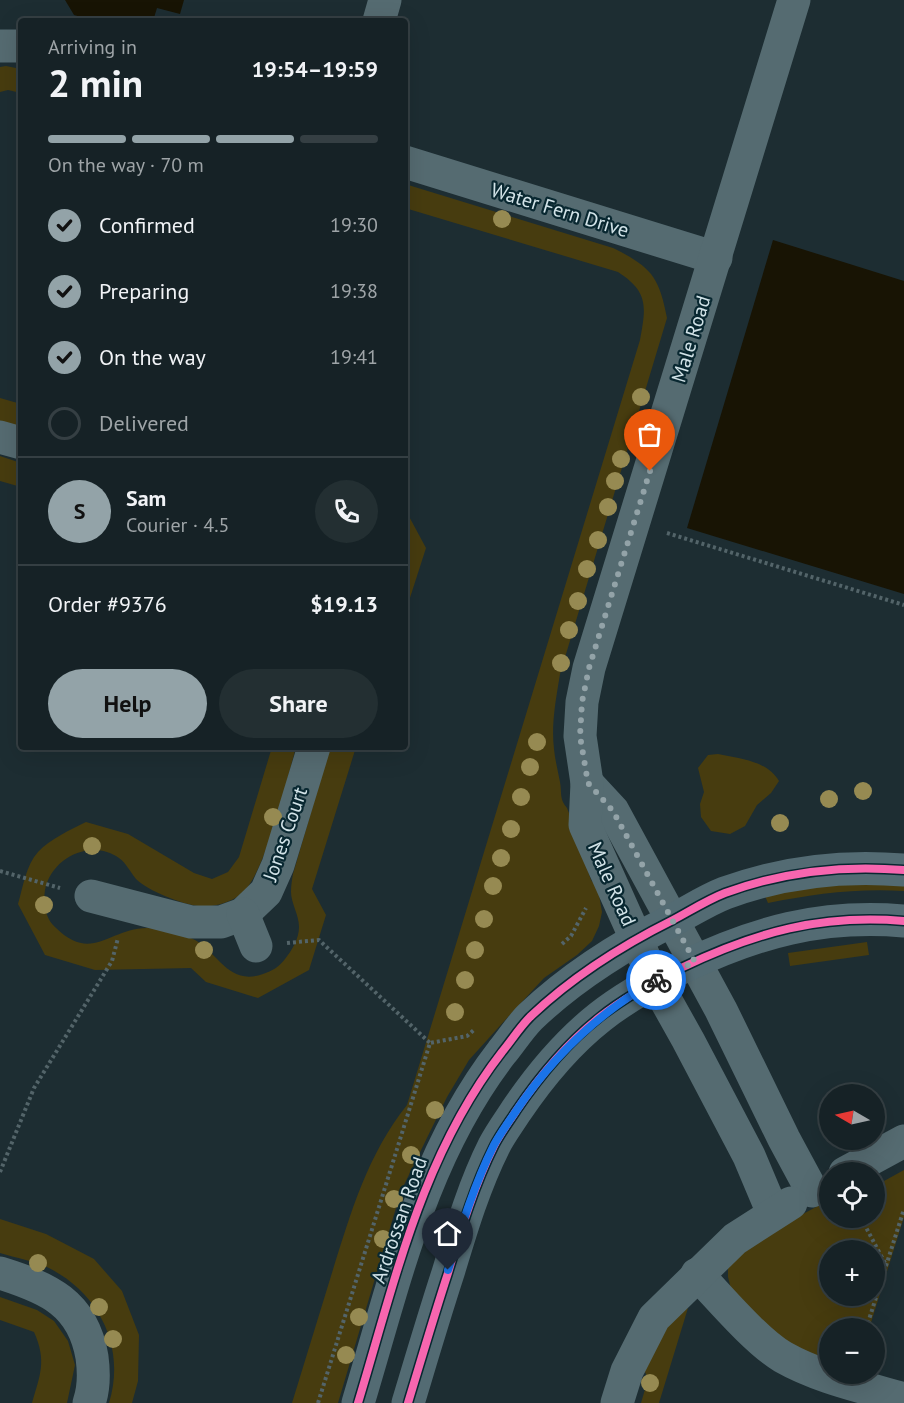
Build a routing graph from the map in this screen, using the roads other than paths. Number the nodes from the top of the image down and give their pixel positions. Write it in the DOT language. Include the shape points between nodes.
graph roads {
  1 [pos="385,0"];
  2 [pos="794,0"];
  3 [pos="380,18"];
  4 [pos="0,46"];
  5 [pos="18,46"];
  6 [pos="408,163"];
  7 [pos="716,258"];
  8 [pos="0,437"];
  9 [pos="18,442"];
  10 [pos="313,750"];
  11 [pos="588,783"];
  12 [pos="904,870"];
  13 [pos="91,896"];
  14 [pos="243,914"];
  15 [pos="673,920"];
  16 [pos="904,921"];
  17 [pos="636,939"];
  18 [pos="256,946"];
  19 [pos="695,962"];
  20 [pos="655,981"];
  21 [pos="765,1099"];
  22 [pos="730,1119"];
  23 [pos="904,1141"];
  24 [pos="865,1162"];
  25 [pos="819,1183"];
  26 [pos="819,1187"];
  27 [pos="773,1213"];
  28 [pos="0,1273"];
  29 [pos="697,1274"];
  30 [pos="904,1400"];
  31 [pos="89,1403"];
  32 [pos="358,1403"];
  33 [pos="408,1403"];
  34 [pos="617,1403"];
  1 -- 3 [label="street"];
  2 -- 7 [label="street, Male Road"];
  4 -- 5 [label="street"];
  6 -- 7 [label="street, Water Fern Drive"];
  7 -- 11 [label="street, Male Road" via="589,668 580,736"];
  8 -- 9 [label="street"];
  10 -- 14 [label="street, Jones Court" via="278,865 266,892"];
  11 -- 15 [label="street, Male Road" via="613,811"];
  11 -- 17 [label="street, Male Road" via="585,825"];
  12 -- 15 [label="main road, Ardrossan Road" via="822,870 770,879 724,894"];
  13 -- 14 [label="street, Jones Court" via="191,921 221,922"];
  14 -- 18 [label="street"];
  15 -- 17 [label="main road, Ardrossan Road"];
  15 -- 19 [label="street, Male Road"];
  16 -- 19 [label="main road" via="865,919 797,926 750,938"];
  17 -- 20 [label="street, Male Road"];
  17 -- 32 [label="main road, Ardrossan Road" via="580,974 529,1018 465,1106 420,1199"];
  19 -- 20 [label="main road"];
  19 -- 21 [label="street, Male Road"];
  20 -- 22 [label="street, Male Road"];
  20 -- 33 [label="main road" via="598,1018 564,1051 533,1086 495,1144 469,1203"];
  21 -- 22 [label="street"];
  21 -- 25 [label="street, Male Road" via="784,1138"];
  22 -- 27 [label="street, Male Road"];
  23 -- 24 [label="street"];
  26 -- 27 [label="street"];
  27 -- 29 [label="street" via="735,1239"];
  28 -- 31 [label="street" via="31,1283 76,1314 90,1341 94,1369"];
  29 -- 30 [label="street" via="780,1355 808,1370"];
  29 -- 34 [label="street" via="654,1318 627,1371"];
}
